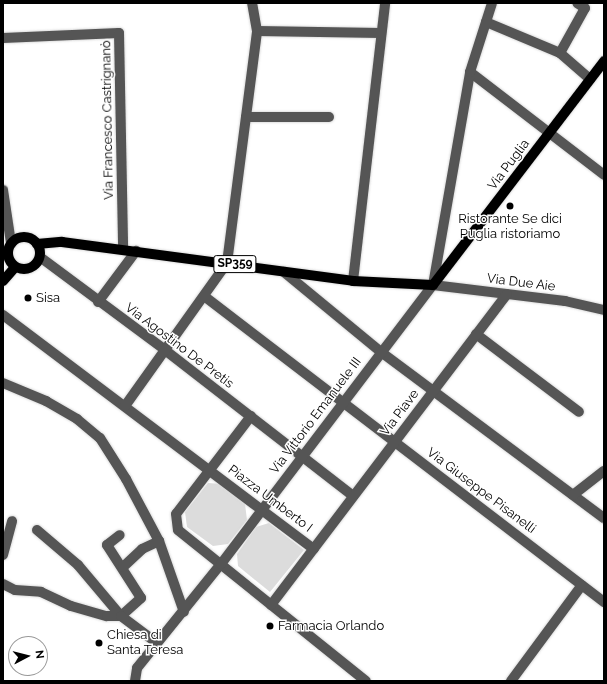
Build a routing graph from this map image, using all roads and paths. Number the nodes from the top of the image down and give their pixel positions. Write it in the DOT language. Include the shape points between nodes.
graph roads {
  1 [pos="252,3"];
  2 [pos="385,3"];
  3 [pos="492,3"];
  4 [pos="577,3"];
  5 [pos="486,22"];
  6 [pos="257,32"];
  7 [pos="381,33"];
  8 [pos="3,38"];
  9 [pos="560,53"];
  10 [pos="604,61"];
  11 [pos="470,72"];
  12 [pos="590,79"];
  13 [pos="246,117"];
  14 [pos="329,117"];
  15 [pos="549,134"];
  16 [pos="604,175"];
  17 [pos="3,190"];
  18 [pos="10,243"];
  19 [pos="37,244"];
  20 [pos="123,249"];
  21 [pos="136,251"];
  22 [pos="40,257"];
  23 [pos="227,263"];
  24 [pos="15,267"];
  25 [pos="284,272"];
  26 [pos="3,281"];
  27 [pos="353,281"];
  28 [pos="434,285"];
  29 [pos="507,294"];
  30 [pos="204,296"];
  31 [pos="98,302"];
  32 [pos="604,310"];
  33 [pos="3,315"];
  34 [pos="3,318"];
  35 [pos="476,334"];
  36 [pos="165,350"];
  37 [pos="381,352"];
  38 [pos="3,383"];
  39 [pos="433,391"];
  40 [pos="343,402"];
  41 [pos="125,406"];
  42 [pos="578,412"];
  43 [pos="251,416"];
  44 [pos="395,442"];
  45 [pos="303,456"];
  46 [pos="210,470"];
  47 [pos="604,471"];
  48 [pos="573,495"];
  49 [pos="353,496"];
  50 [pos="263,509"];
  51 [pos="604,518"];
  52 [pos="12,521"];
  53 [pos="37,530"];
  54 [pos="120,535"];
  55 [pos="159,541"];
  56 [pos="314,549"];
  57 [pos="3,555"];
  58 [pos="222,564"];
  59 [pos="123,567"];
  60 [pos="3,584"];
  61 [pos="582,585"];
  62 [pos="604,602"];
  63 [pos="271,605"];
  64 [pos="184,612"];
  65 [pos="122,616"];
  66 [pos="157,643"];
  67 [pos="135,681"];
  68 [pos="366,681"];
  69 [pos="510,681"];
  1 -- 6 [label="street"];
  2 -- 7 [label="street"];
  3 -- 5 [label="street"];
  4 -- 9 [label="street" via="585,8"];
  5 -- 9 [label="street"];
  5 -- 11 [label="street"];
  6 -- 7 [label="street"];
  6 -- 13 [label="street"];
  7 -- 27 [label="street"];
  8 -- 20 [label="street, Via Francesco Castrignanò" via="119,33"];
  9 -- 12 [label="street"];
  10 -- 12 [label="main road, Via Puglia"];
  11 -- 15 [label="street"];
  11 -- 28 [label="street"];
  12 -- 15 [label="main road, Via Puglia"];
  13 -- 14 [label="street"];
  13 -- 23 [label="street"];
  15 -- 16 [label="street"];
  15 -- 28 [label="main road, Via Puglia"];
  17 -- 18 [label="street"];
  18 -- 19 [label="main road" via="24,237"];
  18 -- 24 [label="main road" via="8,259"];
  19 -- 20 [label="main road, SP359" via="62,242"];
  19 -- 22 [label="main road"];
  20 -- 21 [label="main road, SP359"];
  21 -- 23 [label="main road, SP359"];
  21 -- 31 [label="street"];
  22 -- 24 [label="main road" via="30,268"];
  22 -- 31 [label="street, Via Agostino De Pretis"];
  23 -- 25 [label="main road, SP359"];
  23 -- 30 [label="street"];
  24 -- 26 [label="main road"];
  25 -- 27 [label="main road, SP359"];
  25 -- 37 [label="street"];
  27 -- 28 [label="main road, SP359"];
  28 -- 29 [label="street, Via Due Aie"];
  28 -- 37 [label="street, Via Vittorio Emanuele III"];
  29 -- 32 [label="street, Via Due Aie" via="564,301"];
  29 -- 35 [label="street, Via Piave"];
  30 -- 36 [label="street"];
  30 -- 40 [label="street, Via Giuseppe Pisanelli"];
  31 -- 36 [label="street, Via Agostino De Pretis"];
  33 -- 34 [label="street"];
  33 -- 41 [label="street"];
  35 -- 39 [label="street, Via Piave"];
  35 -- 42 [label="street"];
  36 -- 41 [label="street"];
  36 -- 43 [label="street, Via Agostino De Pretis"];
  37 -- 39 [label="street"];
  37 -- 40 [label="street, Via Vittorio Emanuele III"];
  38 -- 55 [label="street" via="46,401 77,419 100,438 126,479"];
  39 -- 44 [label="street, Via Piave"];
  39 -- 48 [label="street"];
  40 -- 44 [label="street, Via Giuseppe Pisanelli"];
  40 -- 45 [label="street, Via Vittorio Emanuele III"];
  41 -- 46 [label="street"];
  43 -- 45 [label="street, Via Agostino De Pretis"];
  43 -- 46 [label="street"];
  44 -- 49 [label="street, Via Piave"];
  44 -- 61 [label="street, Via Giuseppe Pisanelli"];
  45 -- 49 [label="street, Via Agostino De Pretis"];
  45 -- 50 [label="street, Via Vittorio Emanuele III"];
  46 -- 50 [label="street, Piazza Umberto I"];
  46 -- 58 [label="street, Piazza Umberto I" via="176,514 178,530"];
  47 -- 48 [label="street"];
  48 -- 51 [label="street"];
  49 -- 56 [label="street, Via Piave"];
  50 -- 56 [label="street, Piazza Umberto I"];
  50 -- 58 [label="street, Via Vittorio Emanuele III"];
  52 -- 57 [label="street"];
  53 -- 65 [label="street" via="78,565"];
  54 -- 59 [label="street" via="107,545"];
  55 -- 59 [label="street" via="142,550"];
  55 -- 64 [label="street"];
  56 -- 63 [label="street, Piazza Umberto I"];
  58 -- 63 [label="street, Piazza Umberto I"];
  58 -- 64 [label="street, Via Vittorio Emanuele III"];
  59 -- 65 [label="street" via="141,598"];
  60 -- 65 [label="street" via="15,590 41,592 71,606 107,616"];
  61 -- 62 [label="street, Via Giuseppe Pisanelli"];
  61 -- 69 [label="street"];
  63 -- 68 [label="street, Piazza Umberto I"];
  64 -- 66 [label="street, Via Vittorio Emanuele III"];
  65 -- 66 [label="street"];
  66 -- 67 [label="street, Via Vittorio Emanuele III" via="137,668"];
}
